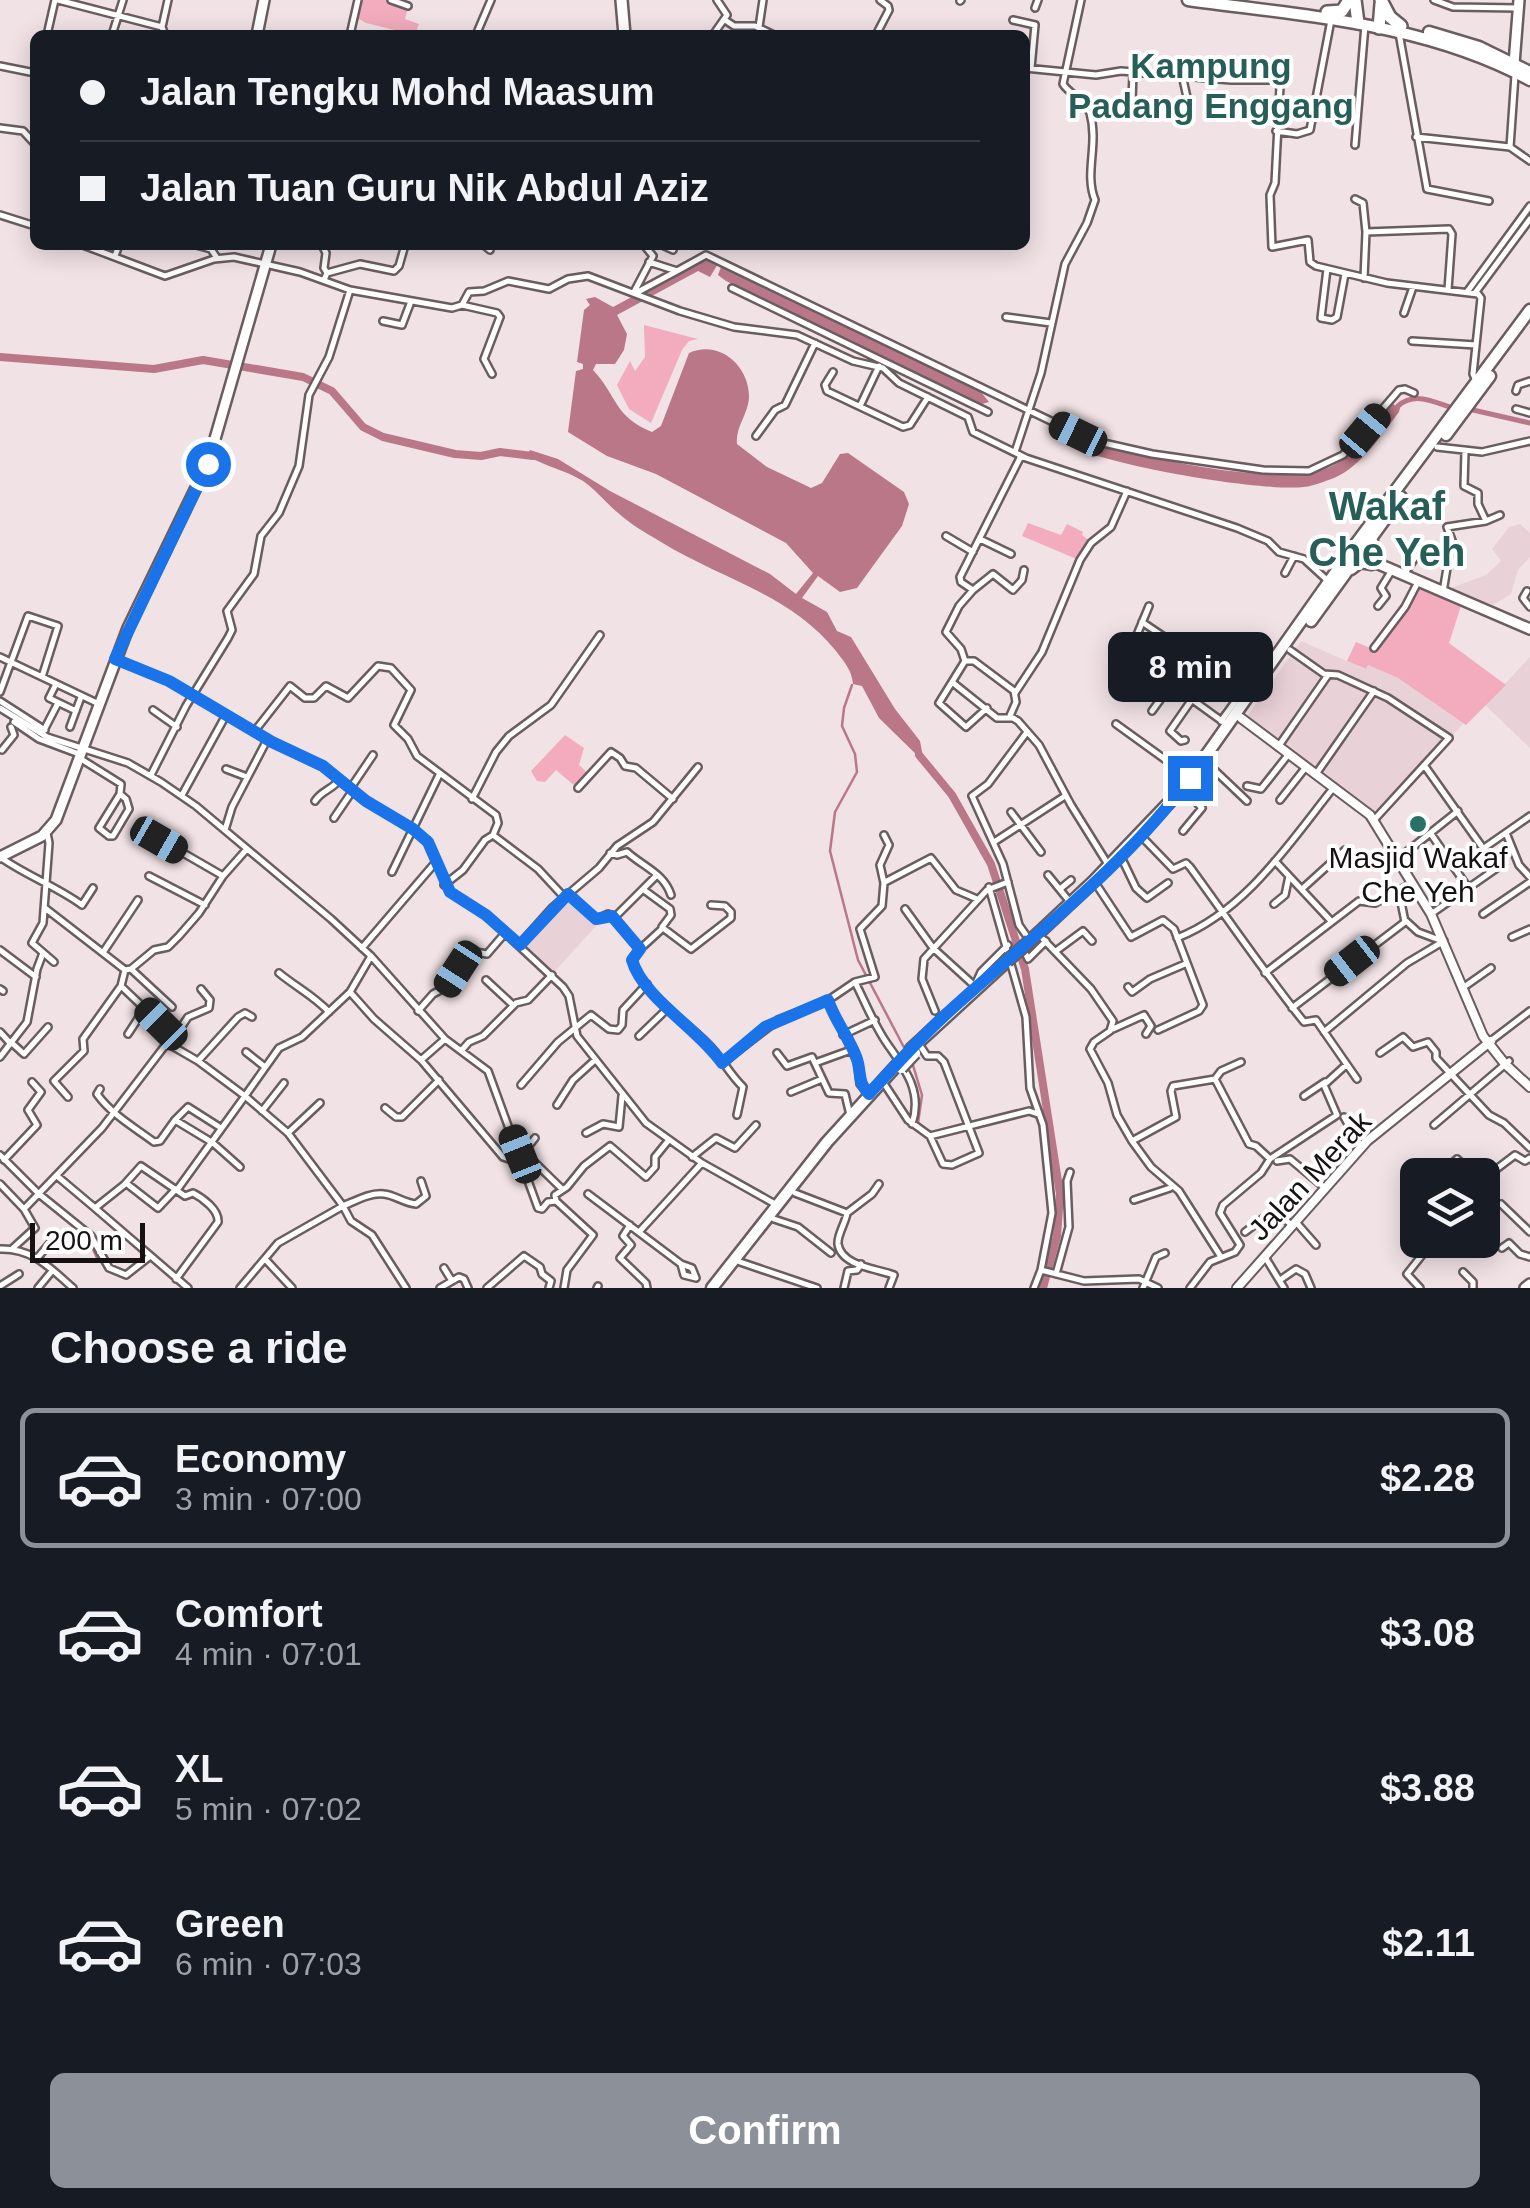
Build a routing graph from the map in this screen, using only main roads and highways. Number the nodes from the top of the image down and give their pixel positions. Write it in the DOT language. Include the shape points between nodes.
graph roads {
  1 [pos="1188,0"];
  2 [pos="1232,0"];
  3 [pos="1355,0"];
  4 [pos="1369,0"];
  5 [pos="1380,0"];
  6 [pos="264,3"];
  7 [pos="1518,4"];
  8 [pos="1329,16"];
  9 [pos="1361,21"];
  10 [pos="1380,24"];
  11 [pos="1400,29"];
  12 [pos="259,30"];
  13 [pos="1515,68"];
  14 [pos="1530,72"];
  15 [pos="1530,80"];
  16 [pos="270,250"];
  17 [pos="1530,310"];
  18 [pos="1530,320"];
  19 [pos="1383,510"];
  20 [pos="1377,531"];
  21 [pos="1358,556"];
  22 [pos="1383,567"];
  23 [pos="1333,583"];
  24 [pos="1309,612"];
  25 [pos="1530,629"];
  26 [pos="0,857"];
  27 [pos="1030,941"];
  28 [pos="1008,964"];
  29 [pos="916,1050"];
  30 [pos="900,1066"];
  31 [pos="826,1149"];
  32 [pos="713,1288"];
  1 -- 8 [label="main road"];
  2 -- 8 [label="main road"];
  3 -- 4 [label="highway"];
  3 -- 8 [label="highway"];
  3 -- 9 [label="highway"];
  5 -- 10 [label="highway"];
  5 -- 11 [label="highway"];
  6 -- 12 [label="main road"];
  7 -- 13 [label="main road"];
  8 -- 9 [label="main road"];
  9 -- 10 [label="main road"];
  10 -- 11 [label="main road"];
  11 -- 13 [label="main road" via="1470,44"];
  13 -- 14 [label="main road"];
  13 -- 15 [label="main road"];
  16 -- 26 [label="main road" via="208,464 115,659 56,820 46,833"];
  17 -- 19 [label="main road"];
  18 -- 20 [label="main road"];
  19 -- 21 [label="main road"];
  19 -- 23 [label="main road"];
  20 -- 21 [label="main road"];
  20 -- 22 [label="main road" via="1368,550"];
  21 -- 22 [label="main road"];
  21 -- 23 [label="main road"];
  21 -- 24 [label="main road"];
  22 -- 23 [label="main road" via="1357,563"];
  22 -- 25 [label="main road"];
  23 -- 24 [label="main road"];
  23 -- 27 [label="main road" via="1187,793 1044,940"];
  24 -- 27 [label="main road" via="1162,812"];
  27 -- 28 [label="main road, bridge"];
  28 -- 29 [label="main road"];
  28 -- 29 [label="main road" via="976,987"];
  29 -- 30 [label="main road, bridge"];
  30 -- 31 [label="main road"];
  30 -- 31 [label="main road"];
  31 -- 32 [label="main road"];
  31 -- 32 [label="main road"];
}
